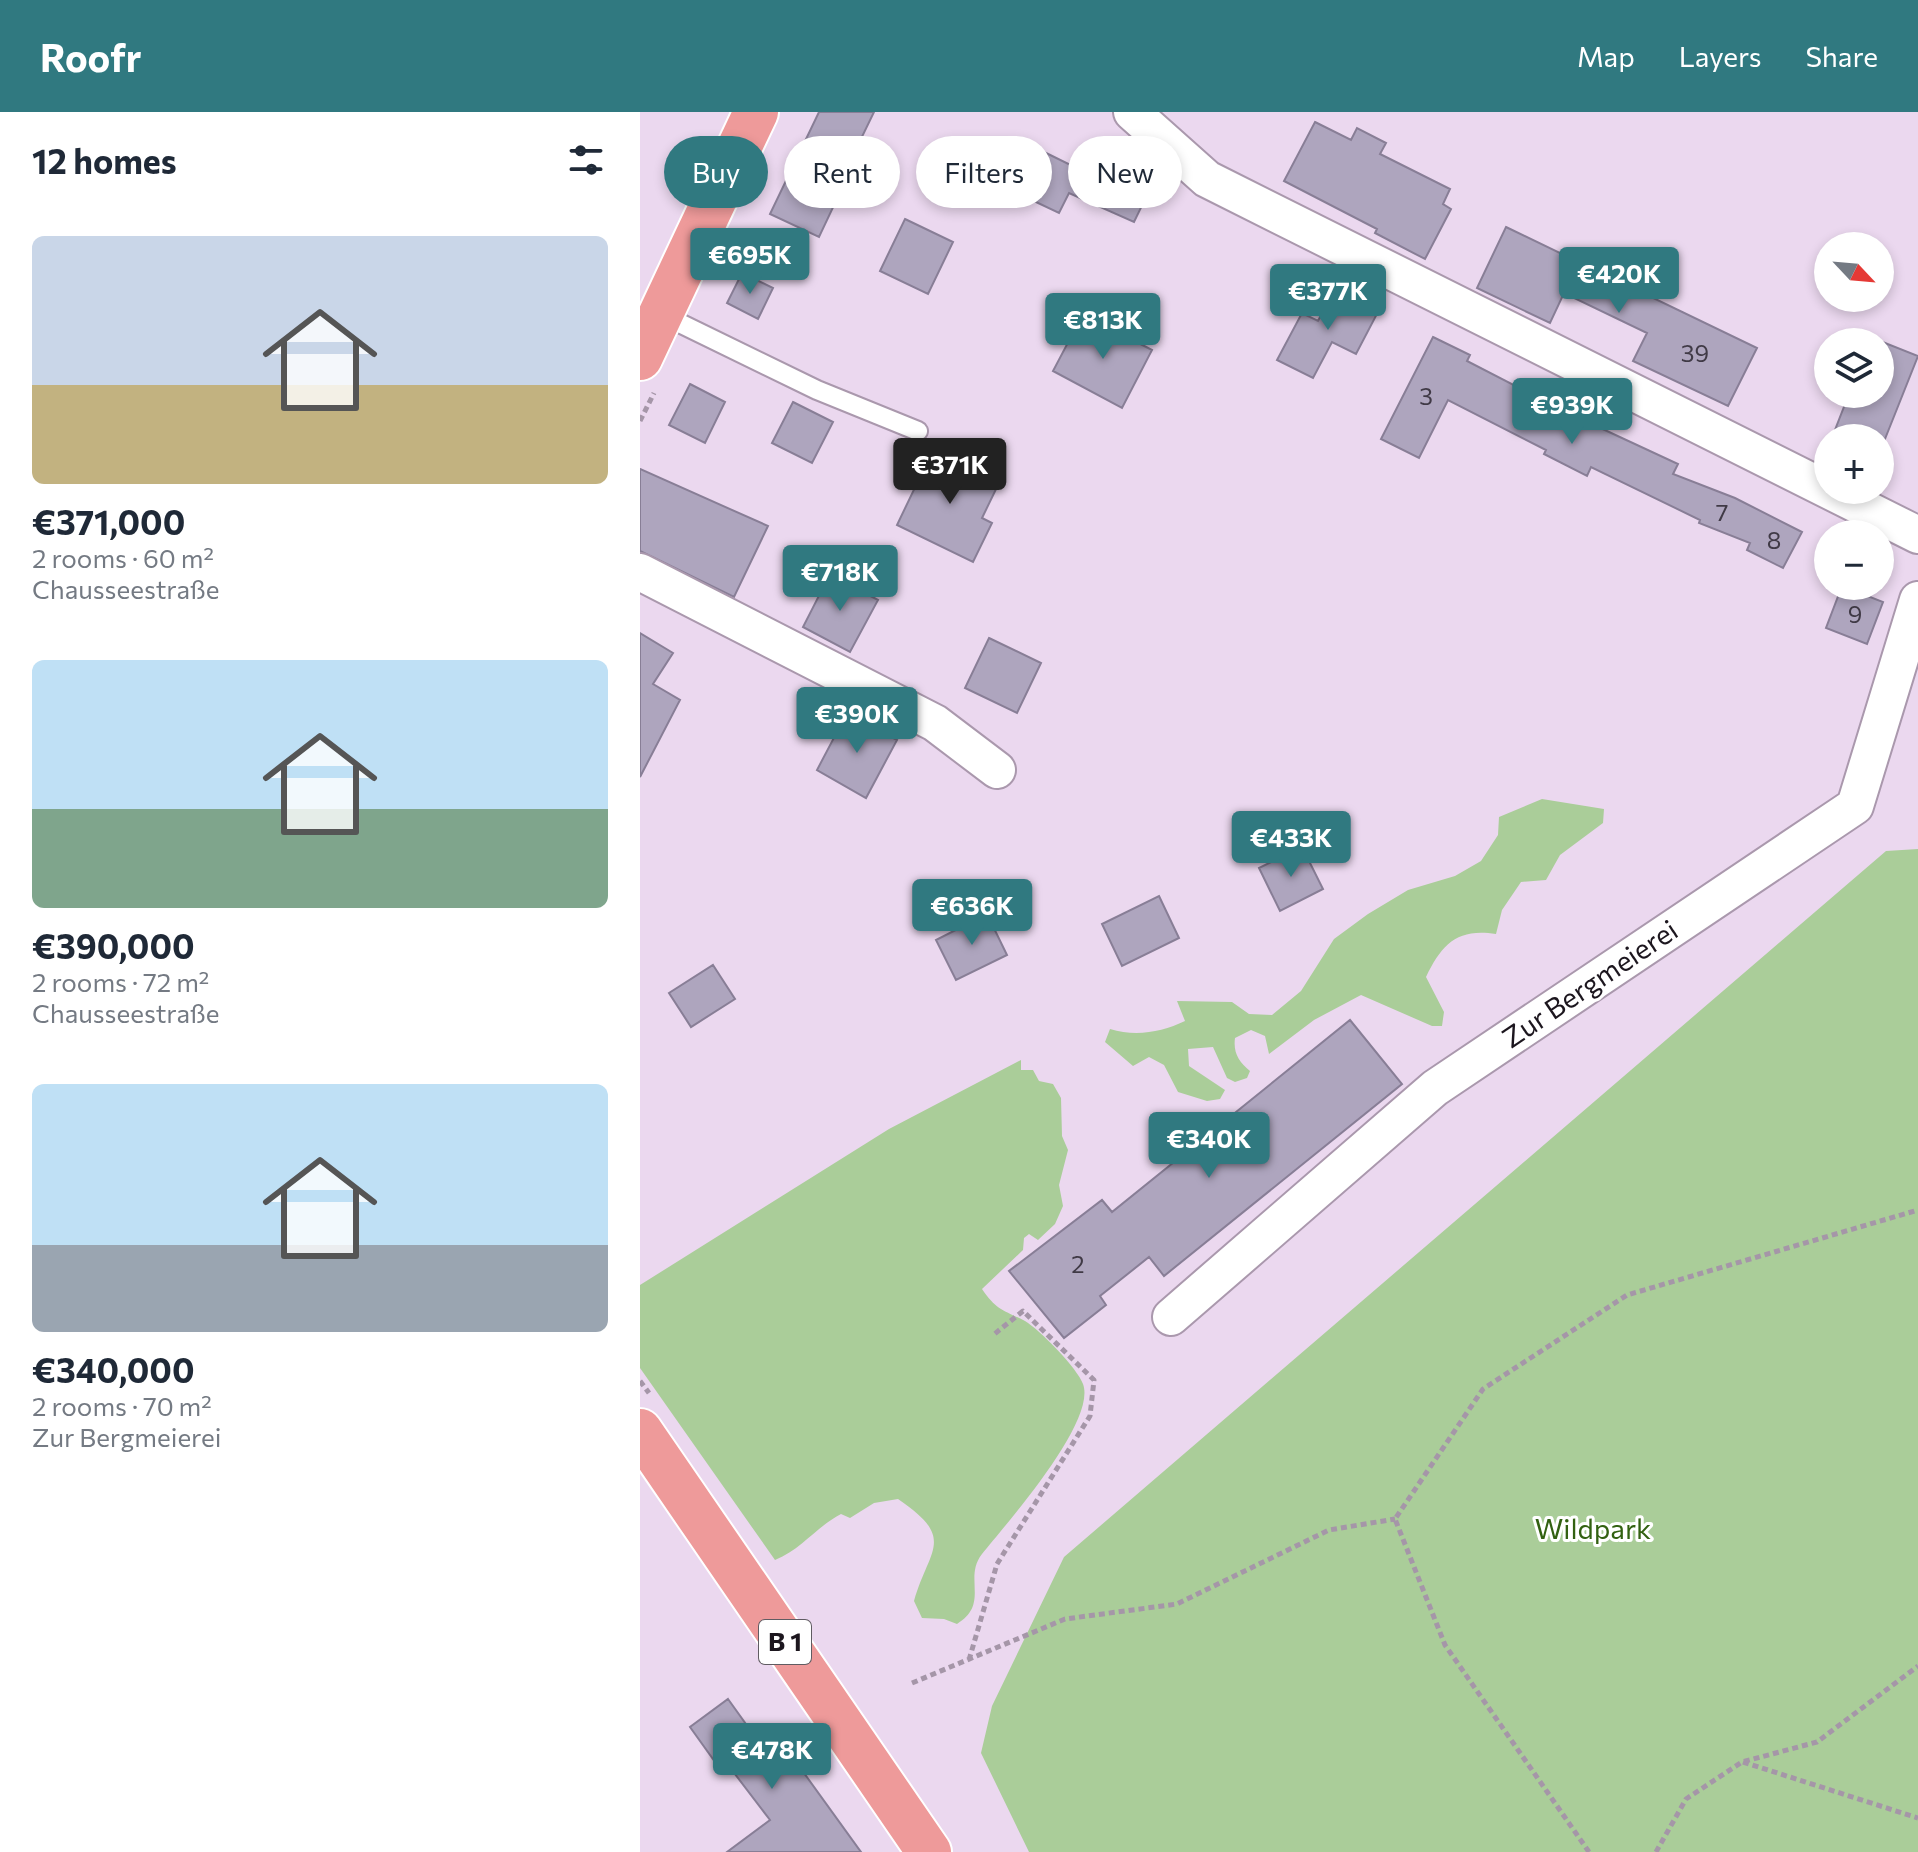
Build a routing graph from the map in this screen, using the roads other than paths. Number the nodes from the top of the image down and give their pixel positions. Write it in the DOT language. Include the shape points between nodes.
graph roads {
  1 [pos="756,112"];
  2 [pos="1132,112"];
  3 [pos="661,314"];
  4 [pos="640,358"];
  5 [pos="918,431"];
  6 [pos="1918,535"];
  7 [pos="640,572"];
  8 [pos="1918,600"];
  9 [pos="997,770"];
  10 [pos="1171,1317"];
  11 [pos="640,1431"];
  12 [pos="929,1852"];
  1 -- 3 [label="main road"];
  2 -- 6 [label="street" via="1207,179"];
  3 -- 4 [label="main road"];
  3 -- 5 [label="lane" via="817,390"];
  7 -- 9 [label="street" via="935,723"];
  8 -- 10 [label="street, Zur Bergmeierei" via="1855,806 1435,1088"];
  11 -- 12 [label="main road, B 1"];
}
